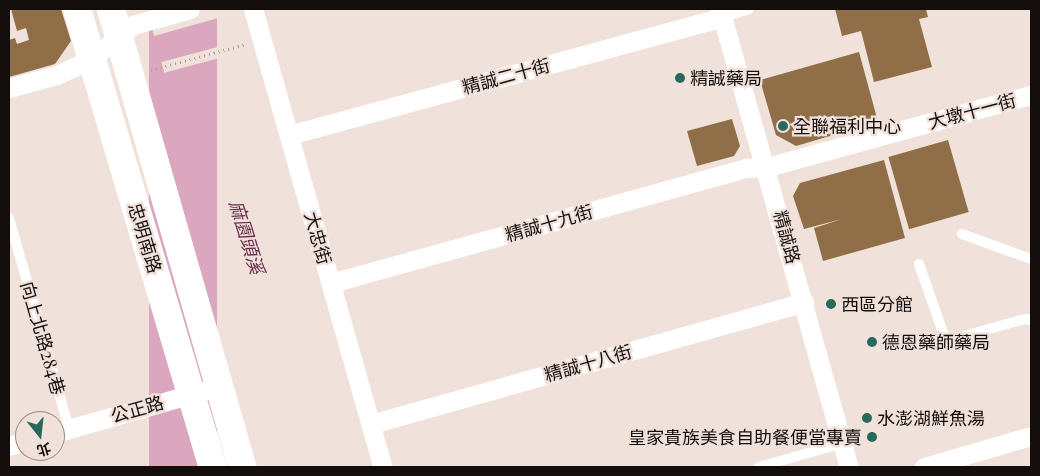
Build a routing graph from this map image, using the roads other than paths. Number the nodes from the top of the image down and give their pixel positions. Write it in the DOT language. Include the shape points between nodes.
graph roads {
  1 [pos="77,9"];
  2 [pos="111,9"];
  3 [pos="190,9"];
  4 [pos="253,9"];
  5 [pos="749,9"];
  6 [pos="721,13"];
  7 [pos="126,31"];
  8 [pos="91,59"];
  9 [pos="9,88"];
  10 [pos="1031,95"];
  11 [pos="289,135"];
  12 [pos="767,167"];
  13 [pos="9,218"];
  14 [pos="962,234"];
  15 [pos="1031,259"];
  16 [pos="919,264"];
  17 [pos="332,283"];
  18 [pos="804,302"];
  19 [pos="1031,320"];
  20 [pos="220,386"];
  21 [pos="192,394"];
  22 [pos="57,411"];
  23 [pos="371,424"];
  24 [pos="65,430"];
  25 [pos="1031,436"];
  26 [pos="843,443"];
  27 [pos="213,467"];
  28 [pos="242,467"];
  29 [pos="383,467"];
  30 [pos="759,467"];
  31 [pos="850,467"];
  32 [pos="924,467"];
  1 -- 8 [label="main road, 忠明南路"];
  2 -- 7 [label="main road, 忠明南路"];
  3 -- 7 [label="street"];
  4 -- 11 [label="street, 大忠街"];
  5 -- 6 [label="lane"];
  6 -- 11 [label="street, 精誠二十街"];
  6 -- 12 [label="street, 精誠路"];
  7 -- 8 [label="street"];
  7 -- 20 [label="main road, 忠明南路"];
  8 -- 9 [label="street" via="57,75"];
  8 -- 21 [label="main road, 忠明南路"];
  10 -- 12 [label="street, 大墩十一街"];
  11 -- 17 [label="street, 大忠街"];
  12 -- 17 [label="street, 精誠十九街" via="746,168"];
  12 -- 18 [label="street, 精誠路"];
  13 -- 22 [label="lane, 向上北路284巷"];
  14 -- 15 [label="lane"];
  16 -- 19 [label="lane" via="946,341 1025,318"];
  17 -- 23 [label="street, 大忠街"];
  18 -- 23 [label="street, 精誠十八街"];
  18 -- 26 [label="street, 精誠路"];
  20 -- 21 [label="street, 公正路"];
  20 -- 28 [label="main road, 忠明南路"];
  21 -- 24 [label="street, 公正路"];
  21 -- 27 [label="main road, 忠明南路"];
  23 -- 29 [label="street, 大忠街"];
  25 -- 32 [label="street"];
  26 -- 30 [label="lane"];
  26 -- 31 [label="street, 精誠路"];
}
